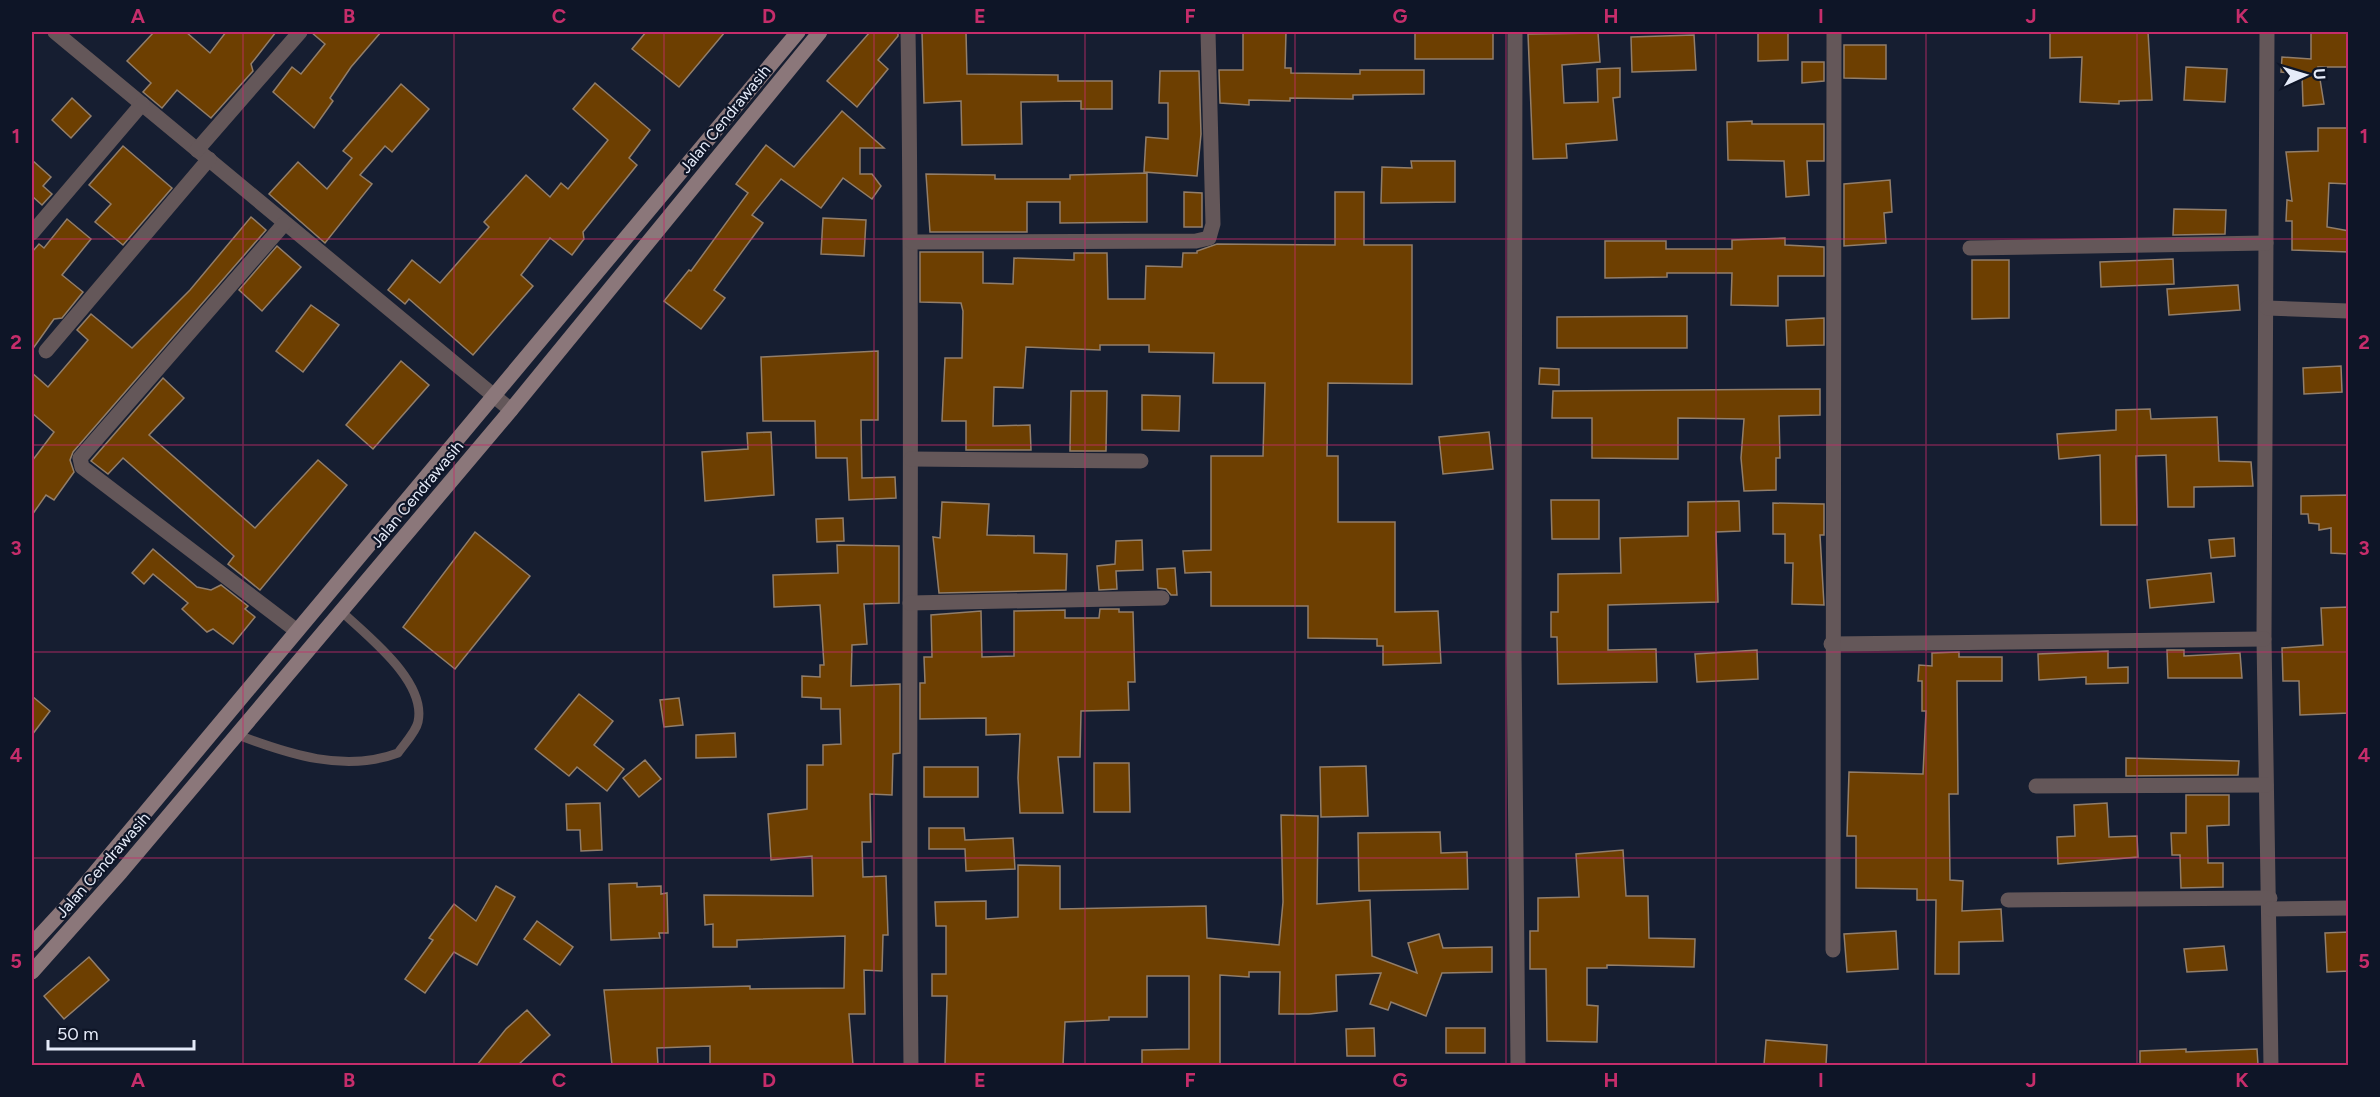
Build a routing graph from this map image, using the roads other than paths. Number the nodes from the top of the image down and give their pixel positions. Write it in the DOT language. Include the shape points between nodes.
graph roads {
  1 [pos="55,32"];
  2 [pos="300,32"];
  3 [pos="798,32"];
  4 [pos="820,32"];
  5 [pos="909,32"];
  6 [pos="1208,32"];
  7 [pos="1515,32"];
  8 [pos="1834,32"];
  9 [pos="2267,32"];
  10 [pos="142,104"];
  11 [pos="203,154"];
  12 [pos="284,224"];
  13 [pos="32,233"];
  14 [pos="912,242"];
  15 [pos="2266,243"];
  16 [pos="1970,249"];
  17 [pos="2267,308"];
  18 [pos="2349,311"];
  19 [pos="46,351"];
  20 [pos="493,395"];
  21 [pos="511,410"];
  22 [pos="911,459"];
  23 [pos="1141,461"];
  24 [pos="1162,598"];
  25 [pos="910,603"];
  26 [pos="342,611"];
  27 [pos="297,631"];
  28 [pos="2264,639"];
  29 [pos="1831,644"];
  30 [pos="238,735"];
  31 [pos="2266,785"];
  32 [pos="2036,786"];
  33 [pos="2008,900"];
  34 [pos="2270,903"];
  35 [pos="2349,908"];
  36 [pos="32,944"];
  37 [pos="1833,950"];
  38 [pos="32,972"];
  39 [pos="911,1065"];
  40 [pos="1518,1065"];
  41 [pos="2271,1065"];
  1 -- 10 [label="street"];
  2 -- 11 [label="street"];
  3 -- 20 [label="main road, Jalan Cendrawasih"];
  4 -- 21 [label="main road, Jalan Cendrawasih"];
  5 -- 14 [label="street"];
  6 -- 14 [label="street" via="1213,224 1209,238"];
  7 -- 40 [label="street"];
  8 -- 29 [label="street"];
  9 -- 15 [label="street"];
  10 -- 11 [label="street"];
  10 -- 13 [label="street"];
  11 -- 12 [label="street"];
  11 -- 19 [label="street"];
  12 -- 20 [label="street"];
  12 -- 27 [label="street" via="80,458 82,467"];
  14 -- 22 [label="street"];
  15 -- 16 [label="street"];
  15 -- 17 [label="street"];
  17 -- 18 [label="street"];
  17 -- 28 [label="street"];
  20 -- 21 [label="street"];
  20 -- 27 [label="main road, Jalan Cendrawasih"];
  21 -- 26 [label="main road, Jalan Cendrawasih"];
  22 -- 23 [label="street"];
  22 -- 25 [label="street"];
  24 -- 25 [label="street"];
  25 -- 39 [label="street"];
  26 -- 30 [label="main road, Jalan Cendrawasih"];
  26 -- 30 [label="lane" via="398,667 417,698 418,723 398,753 367,761 326,761"];
  27 -- 36 [label="main road, Jalan Cendrawasih"];
  28 -- 29 [label="street"];
  28 -- 31 [label="street"];
  29 -- 37 [label="street"];
  30 -- 38 [label="main road, Jalan Cendrawasih"];
  31 -- 32 [label="street"];
  31 -- 34 [label="street"];
  33 -- 34 [label="street"];
  34 -- 35 [label="street"];
  34 -- 41 [label="street"];
}
